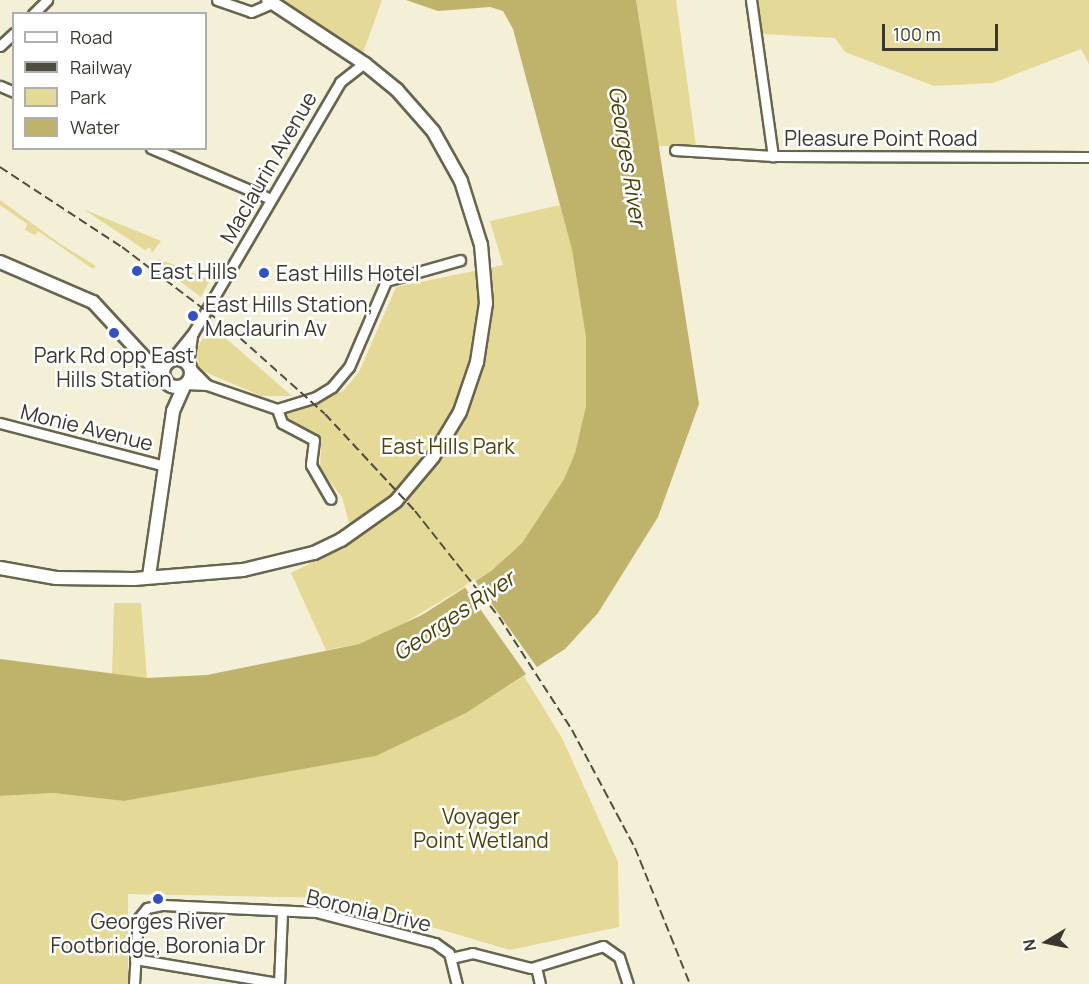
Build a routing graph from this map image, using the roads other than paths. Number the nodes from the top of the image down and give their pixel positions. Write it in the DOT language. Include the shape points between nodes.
graph roads {
  1 [pos="47,0"];
  2 [pos="217,0"];
  3 [pos="751,0"];
  4 [pos="270,2"];
  5 [pos="35,12"];
  6 [pos="12,35"];
  7 [pos="0,46"];
  8 [pos="347,51"];
  9 [pos="364,63"];
  10 [pos="340,82"];
  11 [pos="155,150"];
  12 [pos="675,150"];
  13 [pos="772,156"];
  14 [pos="1089,157"];
  15 [pos="271,199"];
  16 [pos="460,260"];
  17 [pos="0,262"];
  18 [pos="193,333"];
  19 [pos="133,343"];
  20 [pos="169,361"];
  21 [pos="189,366"];
  22 [pos="166,382"];
  23 [pos="185,385"];
  24 [pos="207,385"];
  25 [pos="277,409"];
  26 [pos="173,411"];
  27 [pos="0,423"];
  28 [pos="165,466"];
  29 [pos="331,499"];
  30 [pos="0,568"];
  31 [pos="149,576"];
  32 [pos="282,910"];
  33 [pos="451,958"];
  34 [pos="135,959"];
  35 [pos="536,967"];
  36 [pos="279,983"];
  37 [pos="134,984"];
  38 [pos="457,984"];
  39 [pos="540,984"];
  40 [pos="628,984"];
  1 -- 5 [label="street"];
  2 -- 4 [label="street" via="251,12"];
  3 -- 13 [label="street"];
  4 -- 8 [label="main road"];
  6 -- 7 [label="street"];
  8 -- 9 [label="main road"];
  8 -- 10 [label="street, Maclaurin Avenue"];
  9 -- 10 [label="street, Maclaurin Avenue"];
  9 -- 31 [label="main road" via="420,114 456,170 480,236 486,303 474,373 445,439 396,501 333,544 243,570"];
  10 -- 15 [label="street, Maclaurin Avenue"];
  11 -- 15 [label="street"];
  12 -- 13 [label="street, Pleasure Point Road"];
  13 -- 14 [label="street, Pleasure Point Road"];
  15 -- 18 [label="street, Maclaurin Avenue"];
  16 -- 25 [label="street" via="386,281 344,375 323,394"];
  17 -- 19 [label="main road" via="93,302"];
  18 -- 20 [label="street, Maclaurin Avenue"];
  18 -- 21 [label="street, Maclaurin Avenue"];
  19 -- 20 [label="main road" via="147,356"];
  19 -- 22 [label="main road"];
  20 -- 21 [label="main road"];
  20 -- 22 [label="main road" via="163,371"];
  21 -- 23 [label="main road"];
  21 -- 24 [label="street"];
  22 -- 23 [label="main road"];
  22 -- 26 [label="main road"];
  23 -- 24 [label="street"];
  23 -- 26 [label="main road"];
  24 -- 25 [label="street"];
  25 -- 29 [label="street" via="282,423 314,440 311,465"];
  26 -- 28 [label="main road"];
  27 -- 28 [label="street, Monie Avenue"];
  28 -- 31 [label="main road"];
  30 -- 31 [label="main road" via="75,579"];
  32 -- 33 [label="street, Boronia Drive" via="321,913 435,944"];
  32 -- 34 [label="street, Boronia Drive" via="163,905 147,908 140,914"];
  32 -- 36 [label="street"];
  33 -- 35 [label="street" via="468,953"];
  33 -- 38 [label="street, Boronia Drive"];
  34 -- 36 [label="street"];
  34 -- 37 [label="street"];
  35 -- 39 [label="street"];
  35 -- 40 [label="street" via="603,946 619,957"];
}
